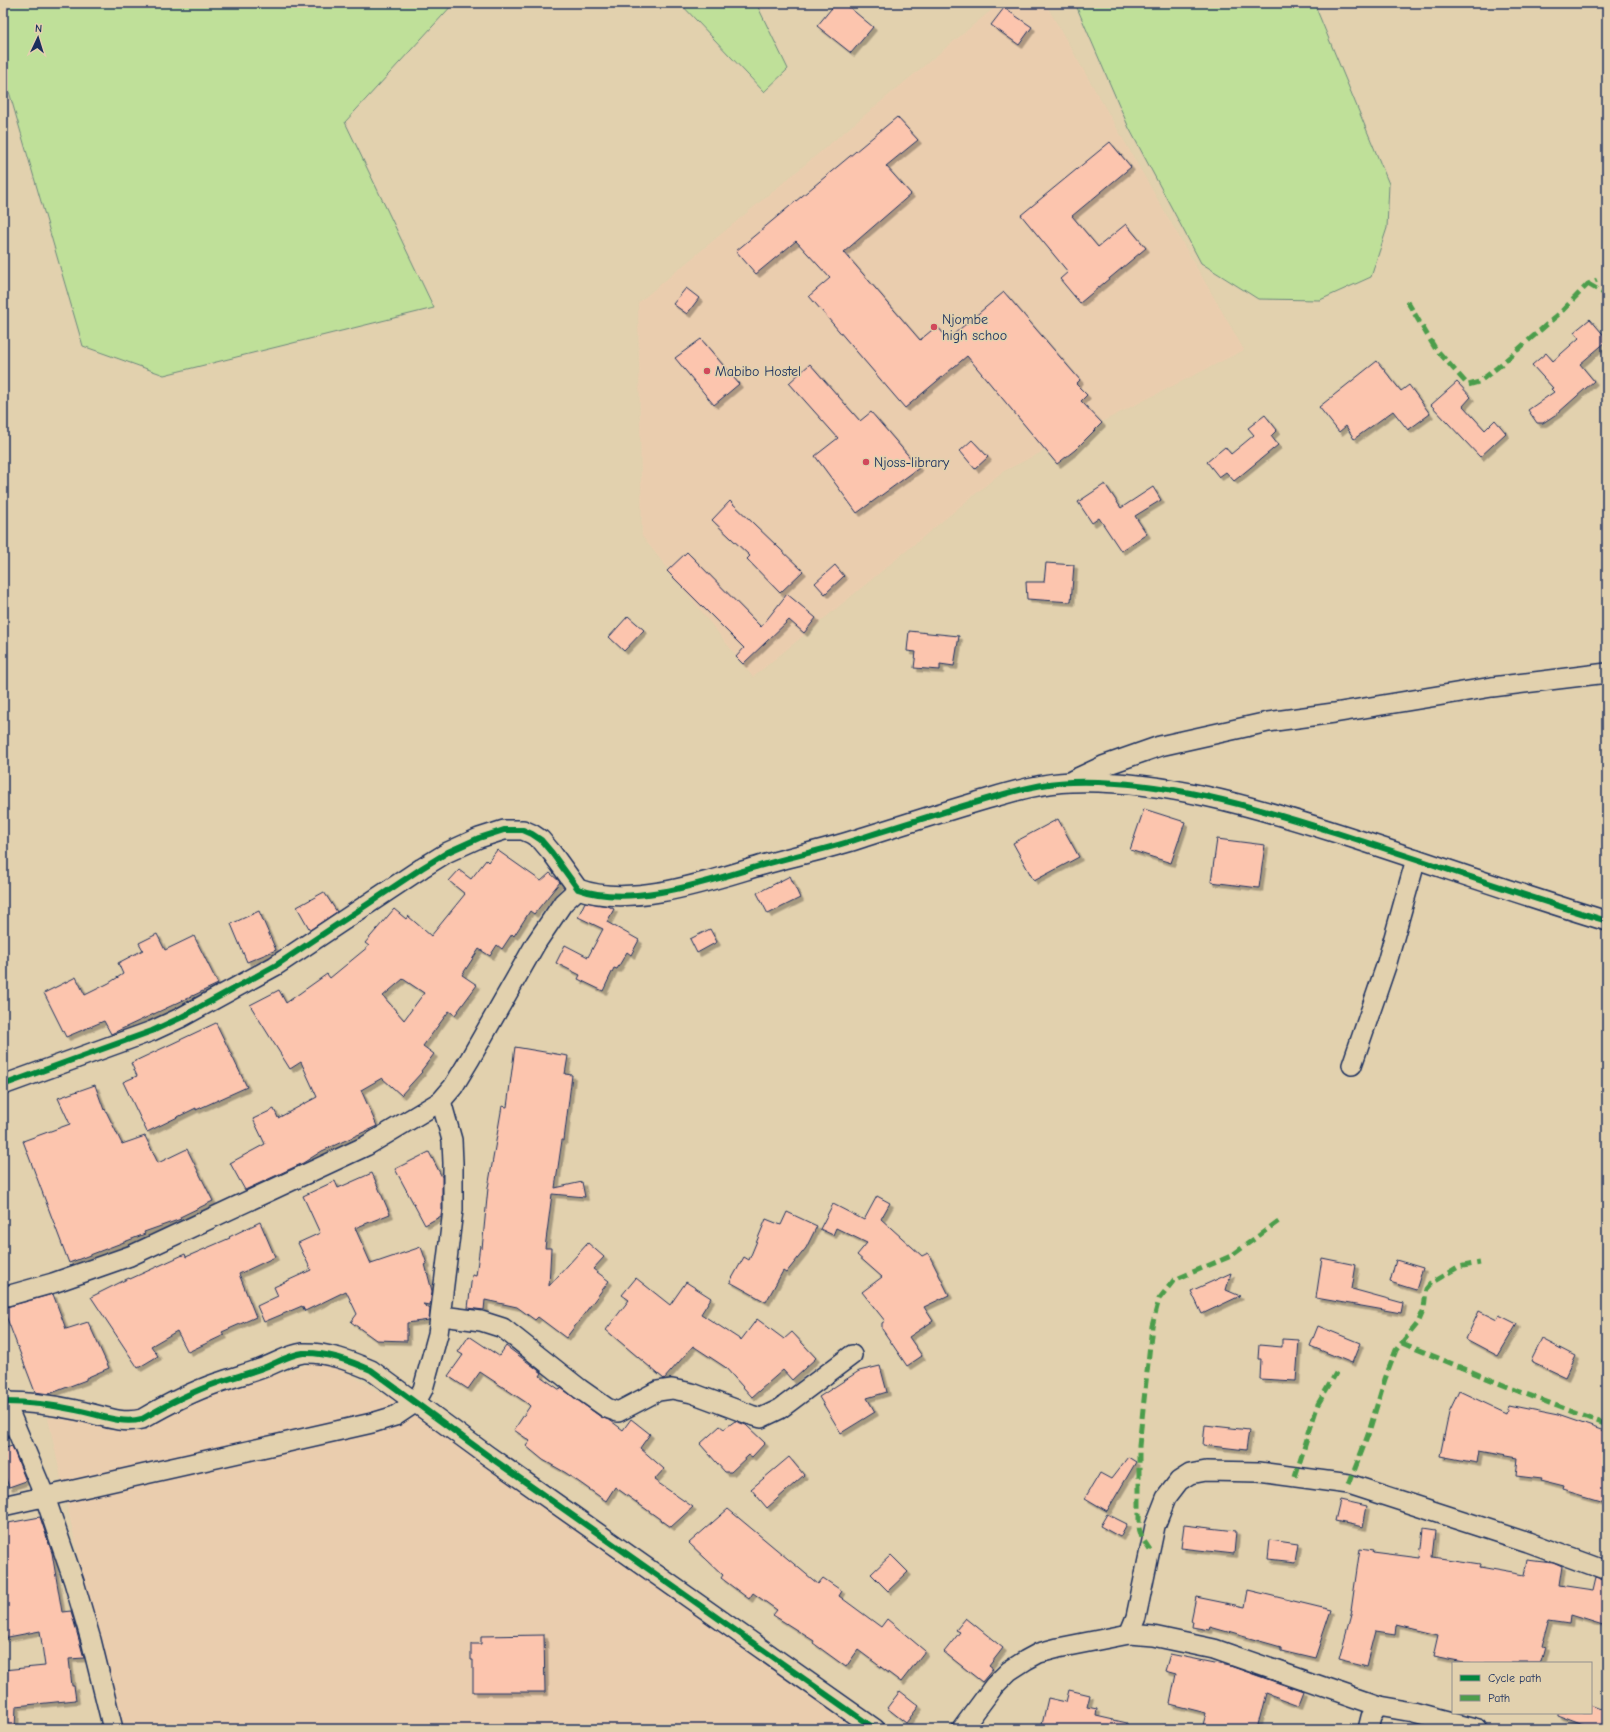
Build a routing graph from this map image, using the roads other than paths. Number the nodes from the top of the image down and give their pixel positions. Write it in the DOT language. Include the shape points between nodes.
graph roads {
  1 [pos="1607,673"];
  2 [pos="1070,782"];
  3 [pos="1416,859"];
  4 [pos="578,889"];
  5 [pos="1607,922"];
  6 [pos="1352,1065"];
  7 [pos="3,1085"];
  8 [pos="441,1101"];
  9 [pos="3,1297"];
  10 [pos="442,1316"];
  11 [pos="852,1355"];
  12 [pos="4,1400"];
  13 [pos="416,1402"];
  14 [pos="45,1497"];
  15 [pos="3,1506"];
  16 [pos="1607,1571"];
  17 [pos="1128,1634"];
  18 [pos="1378,1706"];
  19 [pos="113,1729"];
  20 [pos="875,1729"];
  21 [pos="962,1729"];
  22 [pos="1368,1729"];
  23 [pos="1478,1729"];
  1 -- 2 [label="street" via="1492,687 1268,722 1160,746 1103,766"];
  2 -- 3 [label="street" via="1119,784 1203,796 1309,824"];
  2 -- 4 [label="street" via="1017,790 860,838 675,890 609,895"];
  3 -- 5 [label="street"];
  3 -- 6 [label="street" via="1386,966"];
  4 -- 7 [label="street" via="552,853 532,834 523,830 504,830 479,838 435,860 387,890 275,966 180,1018 152,1031"];
  4 -- 8 [label="street" via="563,903 540,936 470,1059"];
  8 -- 9 [label="street" via="366,1146 137,1253 88,1272"];
  8 -- 10 [label="street" via="452,1140 453,1163 453,1210"];
  10 -- 11 [label="street" via="481,1321 503,1328 580,1389 607,1408 619,1412 654,1393 672,1389 692,1393 761,1418 780,1409 818,1383"];
  10 -- 13 [label="street" via="428,1372"];
  12 -- 13 [label="street" via="77,1410 117,1420 136,1420 217,1382 247,1374 303,1353 335,1356 371,1370"];
  12 -- 14 [label="street"];
  13 -- 14 [label="street" via="395,1416 372,1423"];
  13 -- 20 [label="street"];
  14 -- 15 [label="street"];
  14 -- 19 [label="street" via="83,1610"];
  16 -- 17 [label="street" via="1528,1542 1349,1484 1259,1472 1206,1471 1190,1474 1178,1481 1166,1498 1155,1526 1138,1610"];
  17 -- 18 [label="street" via="1153,1636 1214,1649"];
  17 -- 21 [label="street" via="1058,1648 1026,1660 1009,1671 994,1686"];
  18 -- 22 [label="street" via="1371,1717"];
  18 -- 23 [label="street"];
}
